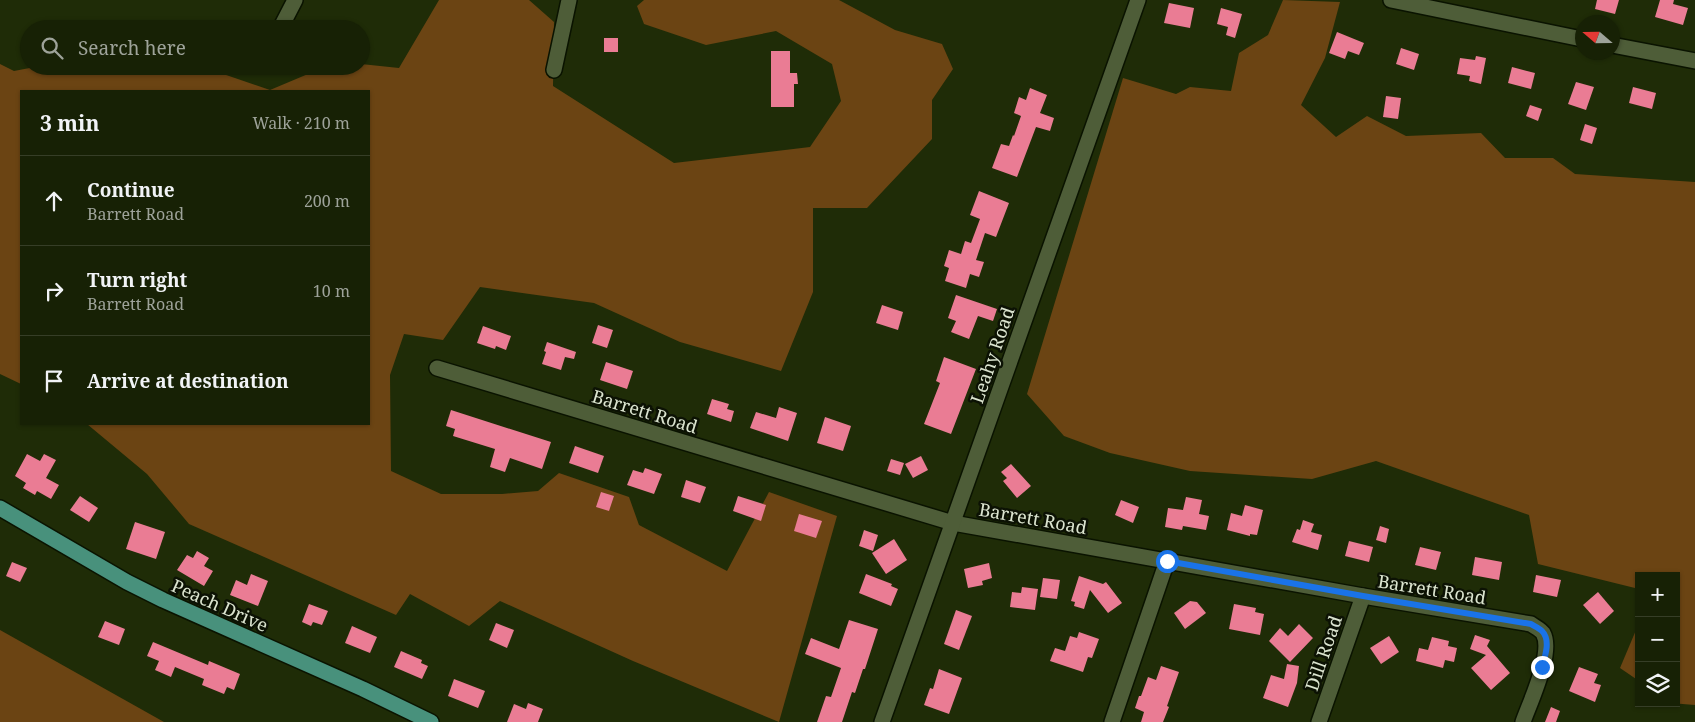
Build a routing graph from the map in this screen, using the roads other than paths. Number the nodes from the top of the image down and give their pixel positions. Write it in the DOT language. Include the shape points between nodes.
graph roads {
  1 [pos="295,0"];
  2 [pos="569,0"];
  3 [pos="1138,0"];
  4 [pos="1391,0"];
  5 [pos="285,20"];
  6 [pos="1575,38"];
  7 [pos="1620,47"];
  8 [pos="1695,61"];
  9 [pos="554,70"];
  10 [pos="437,368"];
  11 [pos="0,508"];
  12 [pos="953,523"];
  13 [pos="1167,561"];
  14 [pos="1363,596"];
  15 [pos="431,722"];
  16 [pos="882,722"];
  17 [pos="1112,722"];
  18 [pos="1319,722"];
  19 [pos="1523,722"];
  1 -- 5 [label="street"];
  2 -- 9 [label="street"];
  3 -- 12 [label="street, Leahy Road"];
  4 -- 6 [label="street"];
  7 -- 8 [label="street"];
  10 -- 12 [label="street, Barrett Road"];
  11 -- 15 [label="main road, Peach Drive" via="163,600"];
  12 -- 13 [label="street, Barrett Road"];
  12 -- 16 [label="street, Leahy Road"];
  13 -- 14 [label="street, Barrett Road"];
  13 -- 17 [label="street"];
  14 -- 18 [label="street, Dill Road"];
  14 -- 19 [label="street, Barrett Road" via="1531,624 1542,631 1546,651"];
}
